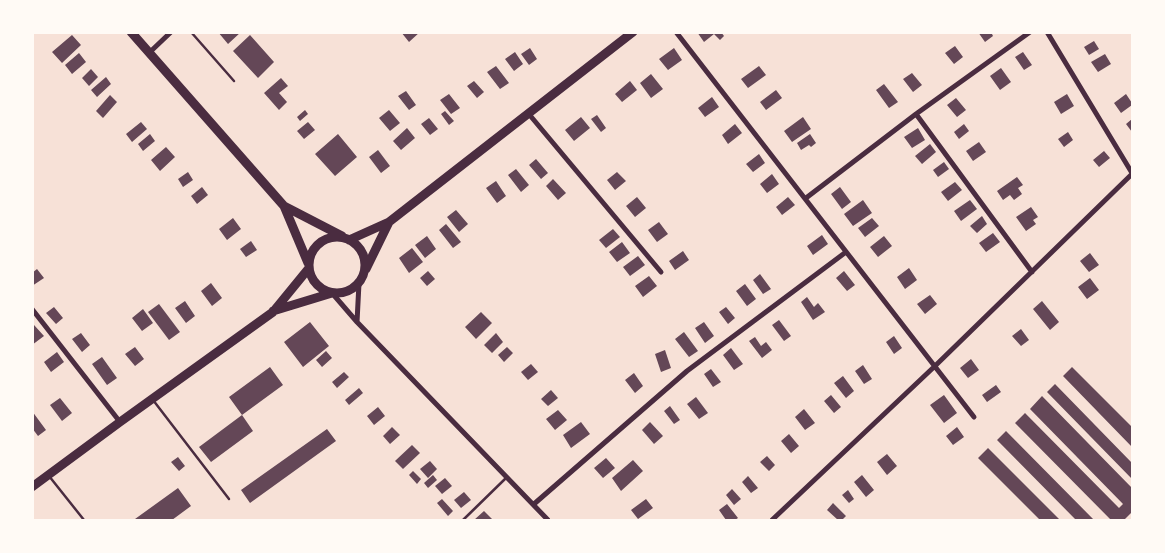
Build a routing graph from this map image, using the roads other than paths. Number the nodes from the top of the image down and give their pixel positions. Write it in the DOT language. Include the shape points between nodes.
graph roads {
  1 [pos="131,32"];
  2 [pos="171,32"];
  3 [pos="190,32"];
  4 [pos="633,32"];
  5 [pos="676,32"];
  6 [pos="1030,32"];
  7 [pos="1047,32"];
  8 [pos="150,52"];
  9 [pos="234,81"];
  10 [pos="528,113"];
  11 [pos="916,114"];
  12 [pos="1132,174"];
  13 [pos="806,198"];
  14 [pos="284,206"];
  15 [pos="390,222"];
  16 [pos="347,238"];
  17 [pos="846,252"];
  18 [pos="309,265"];
  19 [pos="661,272"];
  20 [pos="1032,272"];
  21 [pos="364,274"];
  22 [pos="359,283"];
  23 [pos="332,293"];
  24 [pos="32,309"];
  25 [pos="273,312"];
  26 [pos="357,322"];
  27 [pos="935,366"];
  28 [pos="152,398"];
  29 [pos="974,417"];
  30 [pos="120,422"];
  31 [pos="48,475"];
  32 [pos="506,478"];
  33 [pos="32,487"];
  34 [pos="229,499"];
  35 [pos="534,504"];
  36 [pos="84,520"];
  37 [pos="463,520"];
  38 [pos="548,520"];
  39 [pos="772,520"];
  1 -- 8 [label="main road"];
  2 -- 8 [label="street"];
  3 -- 9 [label="lane"];
  4 -- 10 [label="main road"];
  5 -- 13 [label="street"];
  6 -- 11 [label="street"];
  7 -- 12 [label="street"];
  8 -- 14 [label="main road"];
  10 -- 15 [label="main road"];
  10 -- 19 [label="street"];
  11 -- 13 [label="street"];
  11 -- 20 [label="street"];
  12 -- 20 [label="street"];
  13 -- 17 [label="street"];
  14 -- 16 [label="main road"];
  14 -- 18 [label="main road"];
  15 -- 16 [label="main road"];
  15 -- 21 [label="main road"];
  16 -- 18 [label="main road" via="332,236 320,241 312,250"];
  16 -- 21 [label="main road" via="362,251"];
  17 -- 27 [label="street"];
  17 -- 35 [label="street" via="688,372"];
  18 -- 23 [label="main road" via="311,276 320,287"];
  18 -- 25 [label="main road"];
  20 -- 27 [label="street"];
  21 -- 22 [label="main road"];
  22 -- 23 [label="main road" via="342,293"];
  22 -- 26 [label="street"];
  23 -- 25 [label="main road"];
  23 -- 26 [label="street"];
  24 -- 30 [label="street"];
  25 -- 28 [label="main road"];
  26 -- 32 [label="street"];
  27 -- 29 [label="street"];
  27 -- 39 [label="street"];
  28 -- 30 [label="main road"];
  28 -- 34 [label="lane"];
  30 -- 31 [label="main road"];
  31 -- 33 [label="main road"];
  31 -- 36 [label="lane"];
  32 -- 35 [label="street"];
  32 -- 37 [label="lane"];
  35 -- 38 [label="street"];
}
